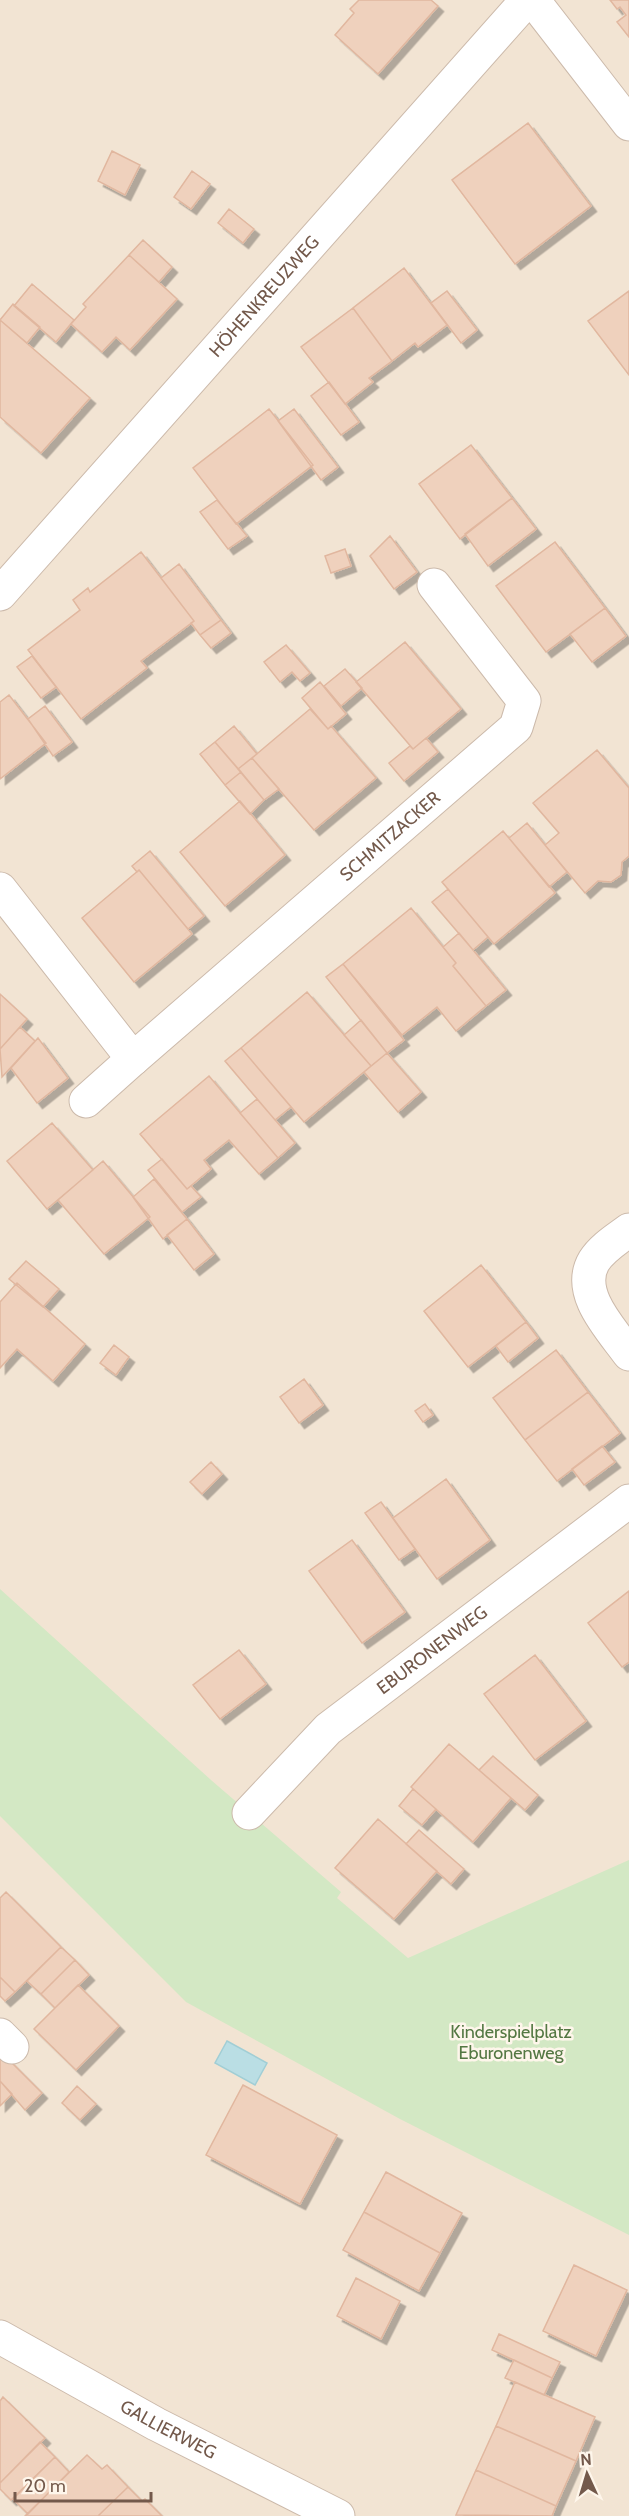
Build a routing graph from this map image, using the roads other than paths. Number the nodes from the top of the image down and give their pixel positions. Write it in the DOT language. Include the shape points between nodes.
graph roads {
  1 [pos="527,0"];
  2 [pos="533,0"];
  3 [pos="629,124"];
  4 [pos="434,585"];
  5 [pos="0,594"];
  6 [pos="0,889"];
  7 [pos="133,1059"];
  8 [pos="86,1101"];
  9 [pos="629,1230"];
  10 [pos="629,1354"];
  11 [pos="629,1501"];
  12 [pos="249,1813"];
  13 [pos="0,2337"];
  14 [pos="338,2516"];
  1 -- 5 [label="street, HÖHENKREUZWEG"];
  2 -- 3 [label="street"];
  4 -- 7 [label="street, SCHMITZACKER" via="524,701 516,727"];
  6 -- 7 [label="street"];
  7 -- 8 [label="street, SCHMITZACKER"];
  9 -- 10 [label="street" via="593,1262 589,1283 597,1309"];
  11 -- 12 [label="street, EBURONENWEG" via="328,1729"];
  13 -- 14 [label="street, GALLIERWEG" via="156,2424"];
}
